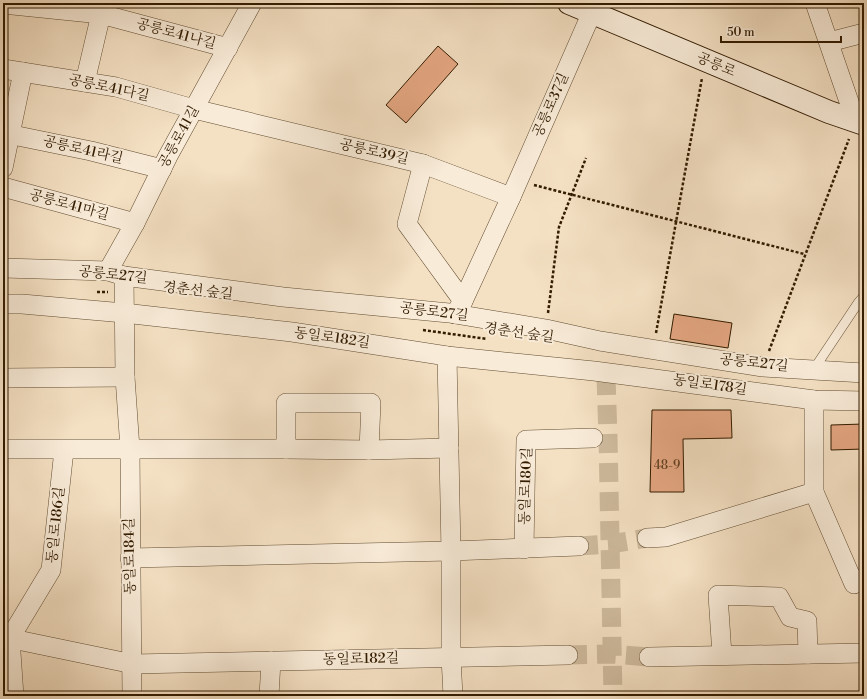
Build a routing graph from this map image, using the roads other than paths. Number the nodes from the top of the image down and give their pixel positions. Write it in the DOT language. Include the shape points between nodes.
graph roads {
  1 [pos="252,3"];
  2 [pos="569,3"];
  3 [pos="815,3"];
  4 [pos="3,4"];
  5 [pos="102,8"];
  6 [pos="594,8"];
  7 [pos="864,33"];
  8 [pos="829,42"];
  9 [pos="228,48"];
  10 [pos="3,69"];
  11 [pos="23,72"];
  12 [pos="85,82"];
  13 [pos="194,109"];
  14 [pos="861,121"];
  15 [pos="7,134"];
  16 [pos="423,164"];
  17 [pos="3,168"];
  18 [pos="162,169"];
  19 [pos="3,187"];
  20 [pos="514,189"];
  21 [pos="135,222"];
  22 [pos="3,268"];
  23 [pos="119,280"];
  24 [pos="864,296"];
  25 [pos="3,304"];
  26 [pos="459,308"];
  27 [pos="124,313"];
  28 [pos="447,356"];
  29 [pos="814,369"];
  30 [pos="864,373"];
  31 [pos="125,377"];
  32 [pos="3,378"];
  33 [pos="814,400"];
  34 [pos="864,401"];
  35 [pos="593,438"];
  36 [pos="449,448"];
  37 [pos="3,449"];
  38 [pos="130,449"];
  39 [pos="286,449"];
  40 [pos="64,450"];
  41 [pos="370,450"];
  42 [pos="814,492"];
  43 [pos="647,538"];
  44 [pos="579,546"];
  45 [pos="524,549"];
  46 [pos="451,551"];
  47 [pos="130,558"];
  48 [pos="864,578"];
  49 [pos="6,637"];
  50 [pos="864,653"];
  51 [pos="808,654"];
  52 [pos="568,655"];
  53 [pos="722,656"];
  54 [pos="451,657"];
  55 [pos="649,657"];
  56 [pos="271,661"];
  57 [pos="133,664"];
  58 [pos="14,696"];
  59 [pos="132,696"];
  60 [pos="269,696"];
  61 [pos="453,696"];
  1 -- 9 [label="street, 공릉로41길"];
  2 -- 6 [label="street, 공릉로"];
  3 -- 8 [label="street"];
  4 -- 5 [label="street, 공릉로41나길"];
  5 -- 9 [label="street, 공릉로41나길"];
  5 -- 12 [label="street"];
  6 -- 14 [label="street, 공릉로" via="706,60"];
  6 -- 20 [label="street, 공릉로37길"];
  7 -- 8 [label="street"];
  8 -- 14 [label="street"];
  9 -- 13 [label="street, 공릉로41길"];
  10 -- 11 [label="street, 공릉로41다길"];
  11 -- 12 [label="street, 공릉로41다길"];
  11 -- 15 [label="street"];
  12 -- 13 [label="street, 공릉로41다길" via="116,87"];
  13 -- 16 [label="street, 공릉로39길"];
  13 -- 18 [label="street, 공릉로41길"];
  15 -- 17 [label="street"];
  15 -- 18 [label="street, 공릉로41라길"];
  16 -- 20 [label="street"];
  16 -- 26 [label="street, 공릉로39길" via="407,224"];
  18 -- 21 [label="street, 공릉로41길"];
  19 -- 21 [label="street, 공릉로41마길"];
  20 -- 26 [label="street, 공릉로37길"];
  21 -- 23 [label="street, 공릉로41길"];
  22 -- 23 [label="street, 공릉로27길"];
  23 -- 26 [label="street, 공릉로27길" via="383,306"];
  23 -- 27 [label="street, 동일로184길"];
  24 -- 29 [label="lane"];
  25 -- 27 [label="street"];
  26 -- 29 [label="street, 공릉로27길" via="600,341 763,367"];
  27 -- 28 [label="street, 동일로182길" via="292,332"];
  27 -- 31 [label="street, 동일로184길"];
  28 -- 33 [label="street, 동일로178길"];
  28 -- 36 [label="street"];
  29 -- 30 [label="street, 공릉로27길"];
  31 -- 32 [label="street"];
  31 -- 38 [label="street, 동일로184길"];
  33 -- 34 [label="street, 동일로178길"];
  33 -- 42 [label="street"];
  35 -- 45 [label="street, 동일로180길" via="526,440"];
  36 -- 41 [label="street"];
  36 -- 46 [label="street"];
  37 -- 40 [label="street"];
  38 -- 39 [label="street"];
  38 -- 40 [label="street"];
  38 -- 47 [label="street, 동일로184길"];
  39 -- 41 [label="street"];
  39 -- 41 [label="street" via="286,403 371,403"];
  40 -- 49 [label="street, 동일로186길" via="51,570"];
  42 -- 43 [label="street" via="666,537"];
  42 -- 48 [label="street" via="854,584"];
  44 -- 45 [label="street"];
  45 -- 46 [label="street"];
  46 -- 47 [label="street"];
  46 -- 54 [label="street"];
  47 -- 57 [label="street, 동일로184길"];
  49 -- 57 [label="street"];
  49 -- 58 [label="street"];
  50 -- 51 [label="street"];
  51 -- 53 [label="street"];
  51 -- 53 [label="street" via="807,620 790,617 779,597 718,595"];
  52 -- 54 [label="street"];
  53 -- 55 [label="street"];
  54 -- 56 [label="street, 동일로182길"];
  54 -- 61 [label="street"];
  56 -- 57 [label="street, 동일로182길"];
  56 -- 60 [label="street"];
  57 -- 59 [label="street, 동일로184길"];
}
